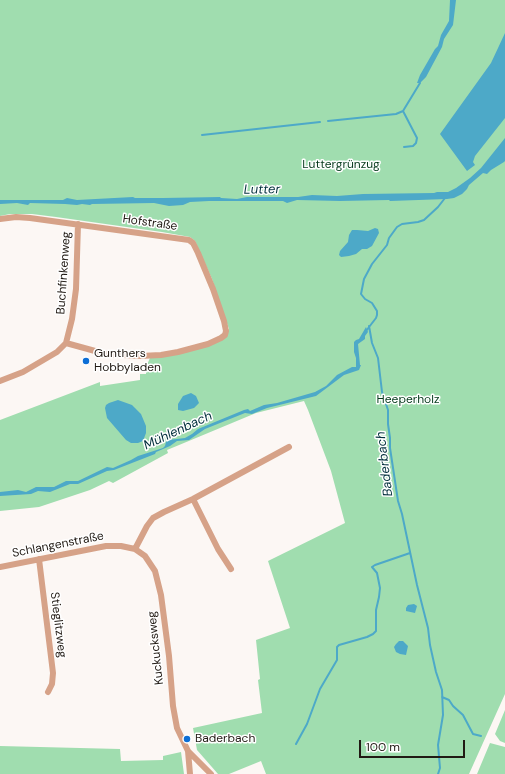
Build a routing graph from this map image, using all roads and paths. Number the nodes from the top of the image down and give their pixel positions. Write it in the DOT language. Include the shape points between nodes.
graph roads {
  1 [pos="0,219"];
  2 [pos="78,224"];
  3 [pos="66,343"];
  4 [pos="0,382"];
  5 [pos="290,447"];
  6 [pos="193,499"];
  7 [pos="135,549"];
  8 [pos="39,559"];
  9 [pos="0,567"];
  10 [pos="231,569"];
  11 [pos="48,692"];
  12 [pos="188,751"];
  13 [pos="207,771"];
  14 [pos="190,774"];
  15 [pos="211,774"];
  1 -- 2 [label="street, Hofstraße" via="16,217"];
  2 -- 3 [label="street, Buchfinkenweg" via="76,289"];
  2 -- 3 [label="street, Hofstraße" via="183,238 193,243 213,289 226,331 221,338 208,344 178,352 140,356 106,354"];
  3 -- 4 [label="street" via="57,352"];
  5 -- 6 [label="street"];
  6 -- 7 [label="street" via="153,518"];
  6 -- 10 [label="street"];
  7 -- 8 [label="street, Schlangenstraße" via="106,546"];
  7 -- 12 [label="street, Kuckucksweg" via="148,560 159,583 175,720 180,738"];
  8 -- 9 [label="street, Schlangenstraße"];
  8 -- 11 [label="street, Stieglitzweg" via="54,673"];
  12 -- 13 [label="street, Kuckucksweg"];
  12 -- 14 [label="street, Kuckucksweg"];
  13 -- 15 [label="street, Kuckucksweg"];
}
